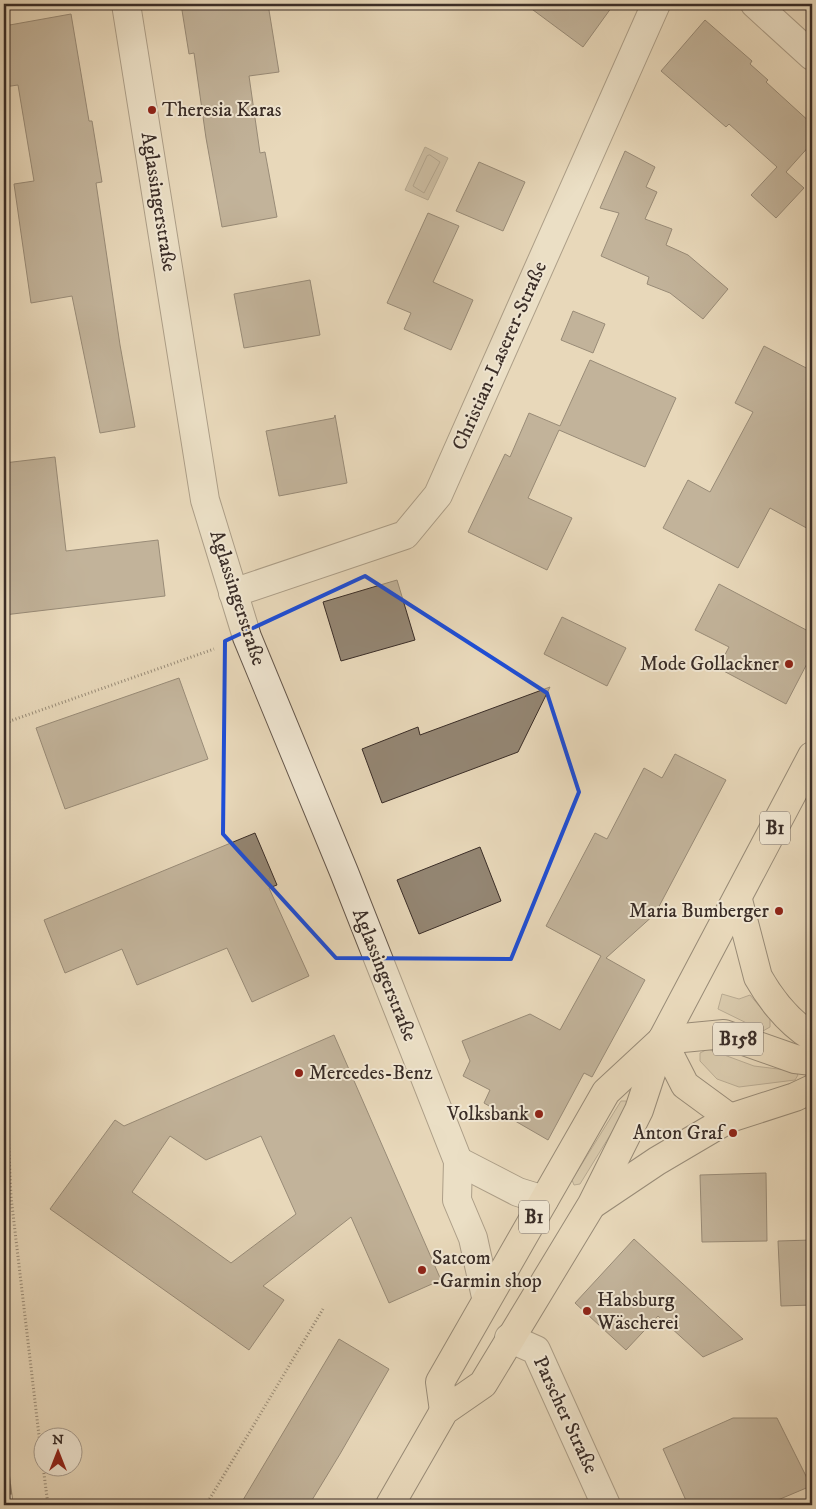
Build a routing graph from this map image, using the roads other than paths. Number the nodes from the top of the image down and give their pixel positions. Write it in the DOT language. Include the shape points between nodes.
graph roads {
  1 [pos="126,4"];
  2 [pos="656,4"];
  3 [pos="755,4"];
  4 [pos="812,56"];
  5 [pos="233,593"];
  6 [pos="812,756"];
  7 [pos="738,900"];
  8 [pos="812,1037"];
  9 [pos="662,1040"];
  10 [pos="812,1061"];
  11 [pos="812,1089"];
  12 [pos="730,1118"];
  13 [pos="458,1161"];
  14 [pos="544,1200"];
  15 [pos="592,1204"];
  16 [pos="486,1297"];
  17 [pos="509,1338"];
  18 [pos="444,1411"];
  19 [pos="390,1505"];
  20 [pos="606,1505"];
  1 -- 5 [label="street, Aglassingerstraße" via="205,500"];
  2 -- 5 [label="street, Christian-Laserer-Straße" via="438,495 405,535"];
  3 -- 4 [label="street"];
  5 -- 13 [label="street, Aglassingerstraße" via="247,637"];
  6 -- 7 [label="main road, B1"];
  7 -- 8 [label="main road, B158" via="764,989 798,1028"];
  7 -- 9 [label="main road, B1" via="697,970"];
  9 -- 10 [label="main road, B158" via="724,1034 795,1059"];
  9 -- 12 [label="main road" via="686,1085"];
  9 -- 14 [label="main road, B1" via="606,1092"];
  9 -- 15 [label="main road, B1" via="639,1110"];
  11 -- 12 [label="main road"];
  12 -- 15 [label="main road" via="656,1161"];
  13 -- 14 [label="street" via="518,1192"];
  13 -- 16 [label="street, Aglassingerstraße" via="457,1200 473,1238"];
  14 -- 16 [label="main road, B1"];
  15 -- 17 [label="main road, B1"];
  16 -- 18 [label="main road, B1" via="440,1382"];
  17 -- 18 [label="main road, B1" via="483,1384"];
  17 -- 20 [label="street, Parscher Straße" via="536,1350"];
  18 -- 19 [label="main road, B1"];
}
